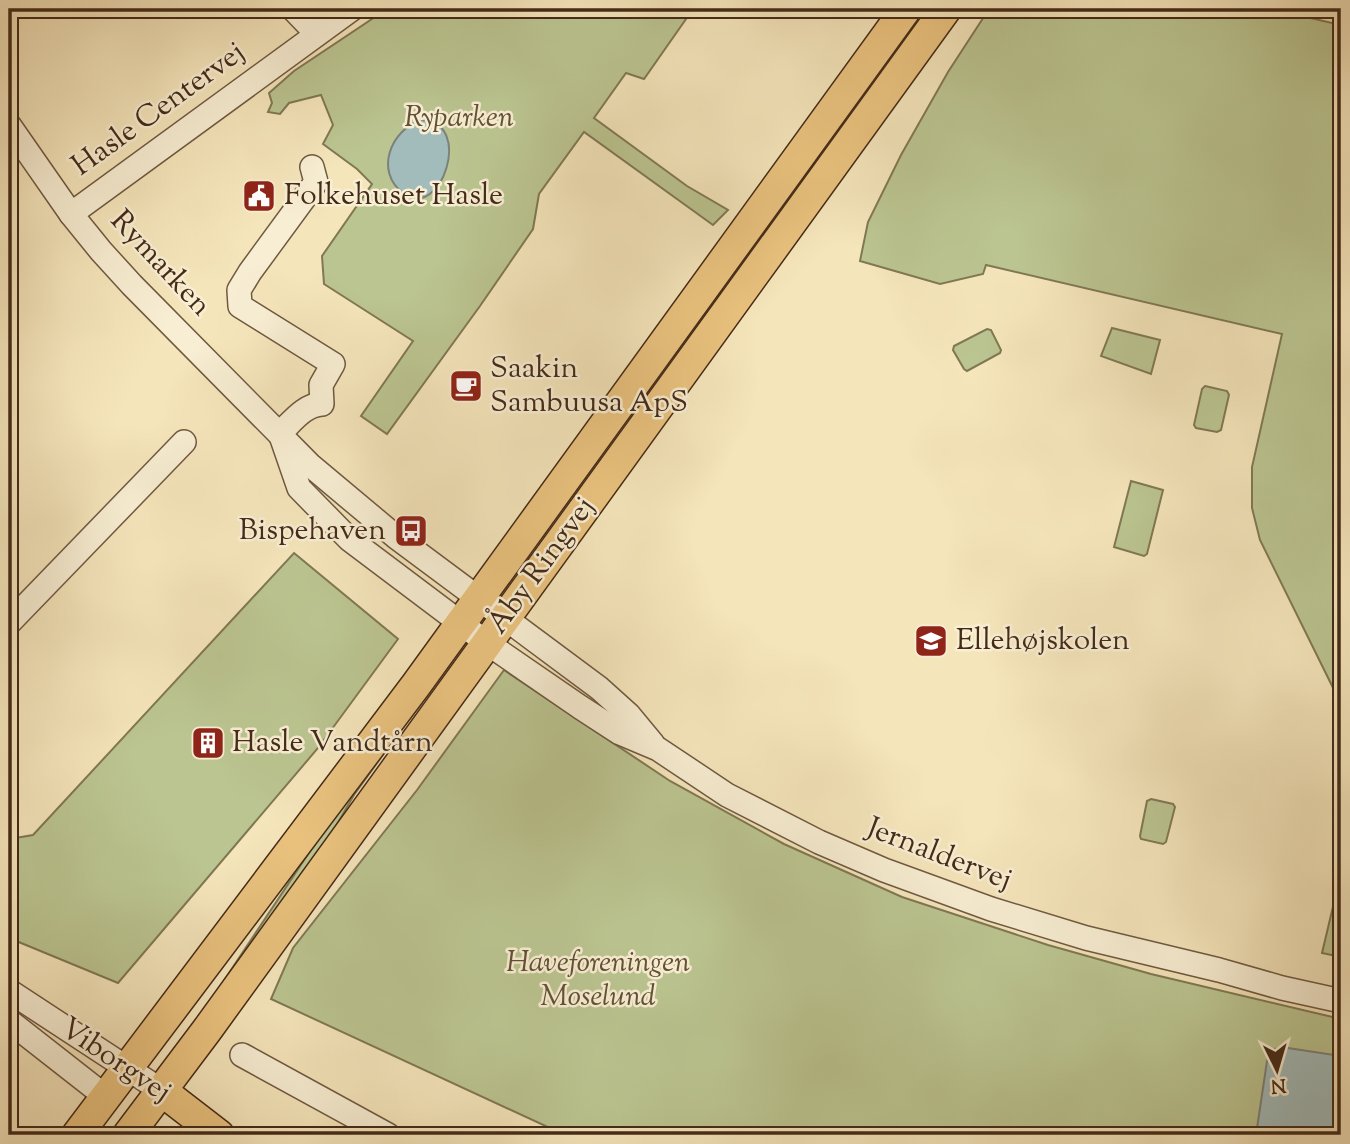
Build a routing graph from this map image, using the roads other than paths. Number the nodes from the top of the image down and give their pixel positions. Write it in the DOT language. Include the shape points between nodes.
graph roads {
  1 [pos="293,9"];
  2 [pos="352,9"];
  3 [pos="906,9"];
  4 [pos="946,9"];
  5 [pos="317,34"];
  6 [pos="9,125"];
  7 [pos="312,167"];
  8 [pos="71,214"];
  9 [pos="280,433"];
  10 [pos="184,442"];
  11 [pos="478,599"];
  12 [pos="505,619"];
  13 [pos="9,623"];
  14 [pos="461,623"];
  15 [pos="487,643"];
  16 [pos="658,749"];
  17 [pos="1219,970"];
  18 [pos="9,991"];
  19 [pos="1341,992"];
  20 [pos="1341,1001"];
  21 [pos="9,1021"];
  22 [pos="242,1055"];
  23 [pos="129,1068"];
  24 [pos="162,1091"];
  25 [pos="106,1097"];
  26 [pos="140,1131"];
  27 [pos="77,1135"];
  28 [pos="219,1135"];
  29 [pos="388,1135"];
  1 -- 5 [label="street"];
  2 -- 5 [label="street, Hasle Centervej"];
  3 -- 11 [label="main road, Åby Ringvej"];
  4 -- 12 [label="main road, Åby Ringvej"];
  5 -- 8 [label="street, Hasle Centervej"];
  6 -- 8 [label="street, Rymarken"];
  7 -- 9 [label="street, Rymarken" via="316,182 239,290 240,306 333,365 321,385 322,404 302,411"];
  8 -- 9 [label="street, Rymarken" via="132,285"];
  9 -- 11 [label="street, Rymarken" via="310,465 386,529"];
  9 -- 14 [label="street, Rymarken" via="299,488 349,539"];
  10 -- 13 [label="street"];
  11 -- 12 [label="street, Jernaldervej"];
  11 -- 14 [label="main road, Åby Ringvej"];
  12 -- 15 [label="main road, Åby Ringvej"];
  12 -- 16 [label="street, Jernaldervej" via="598,688"];
  14 -- 15 [label="street, Jernaldervej"];
  14 -- 23 [label="main road, Åby Ringvej"];
  15 -- 16 [label="street, Jernaldervej" via="620,733"];
  15 -- 24 [label="main road, Åby Ringvej"];
  16 -- 17 [label="street, Jernaldervej" via="727,795 884,870 1086,938"];
  17 -- 19 [label="street, Jernaldervej" via="1311,981"];
  17 -- 20 [label="street, Jernaldervej"];
  18 -- 23 [label="street, Viborgvej"];
  21 -- 25 [label="street, Viborgvej"];
  22 -- 29 [label="street"];
  23 -- 24 [label="street, Viborgvej"];
  23 -- 25 [label="main road, Åby Ringvej"];
  24 -- 26 [label="main road, Åby Ringvej"];
  24 -- 28 [label="main road, Viborgvej"];
  25 -- 26 [label="main road, Viborgvej"];
  25 -- 27 [label="main road, Åby Ringvej"];
}
